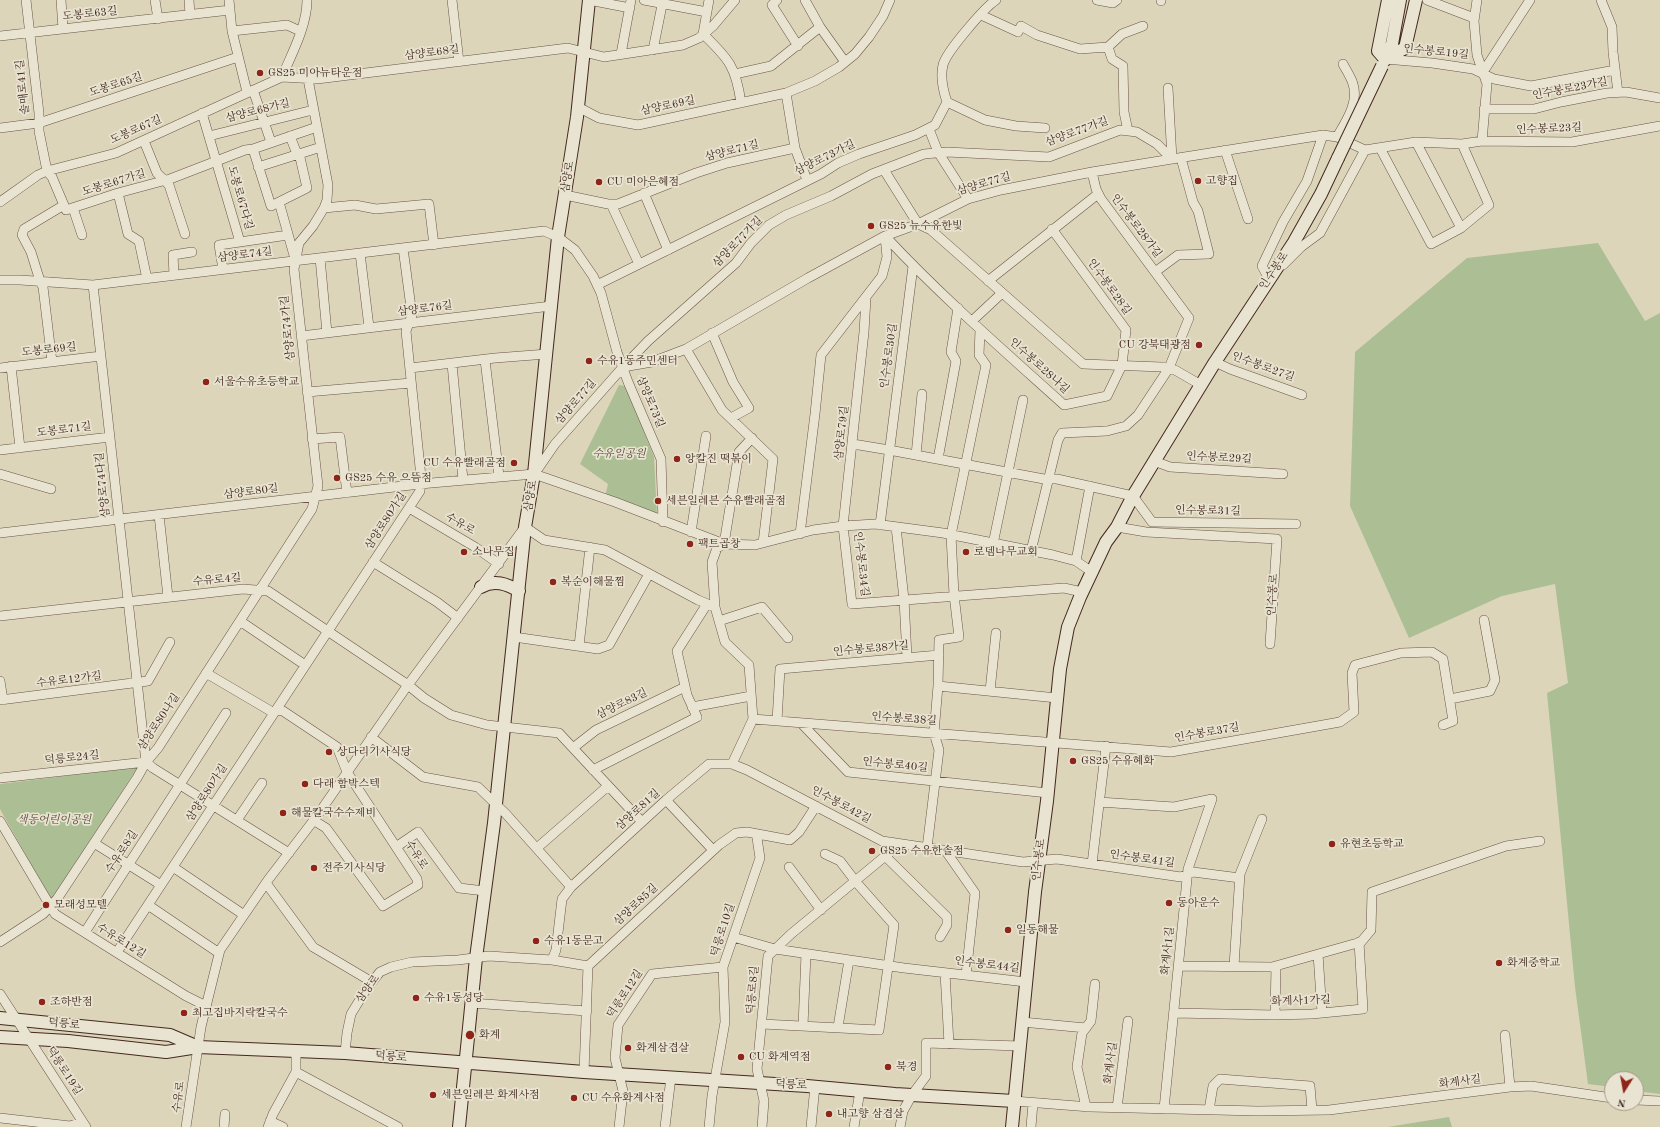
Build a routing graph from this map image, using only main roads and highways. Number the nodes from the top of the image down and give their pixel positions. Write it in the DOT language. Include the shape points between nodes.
graph roads {
  1 [pos="589,0"];
  2 [pos="1388,0"];
  3 [pos="1400,0"];
  4 [pos="1416,0"];
  5 [pos="1384,63"];
  6 [pos="481,587"];
  7 [pos="519,591"];
  8 [pos="0,1018"];
  9 [pos="22,1028"];
  10 [pos="0,1037"];
  11 [pos="198,1047"];
  12 [pos="466,1062"];
  13 [pos="1014,1101"];
  14 [pos="458,1127"];
  15 [pos="1012,1127"];
  1 -- 7 [label="main road, 삼양로" via="578,107 558,237 534,474 525,527"];
  2 -- 5 [label="main road" via="1378,51"];
  3 -- 5 [label="main road, 인수봉로" via="1392,44"];
  4 -- 5 [label="main road" via="1405,48"];
  5 -- 13 [label="main road, 인수봉로, bridge" via="1294,242 1215,362 1106,542 1068,628 1060,670"];
  6 -- 7 [label="main road" via="499,583"];
  7 -- 12 [label="main road, 삼양로"];
  8 -- 9 [label="main road, 덕릉로"];
  9 -- 10 [label="main road, 덕릉로"];
  9 -- 11 [label="main road, 덕릉로" via="166,1052"];
  9 -- 11 [label="main road, 덕릉로" via="170,1035"];
  11 -- 12 [label="main road, 덕릉로" via="345,1053"];
  12 -- 13 [label="main road, 덕릉로"];
  12 -- 14 [label="main road, 삼양로"];
  13 -- 15 [label="main road, 인수봉로"];
}
